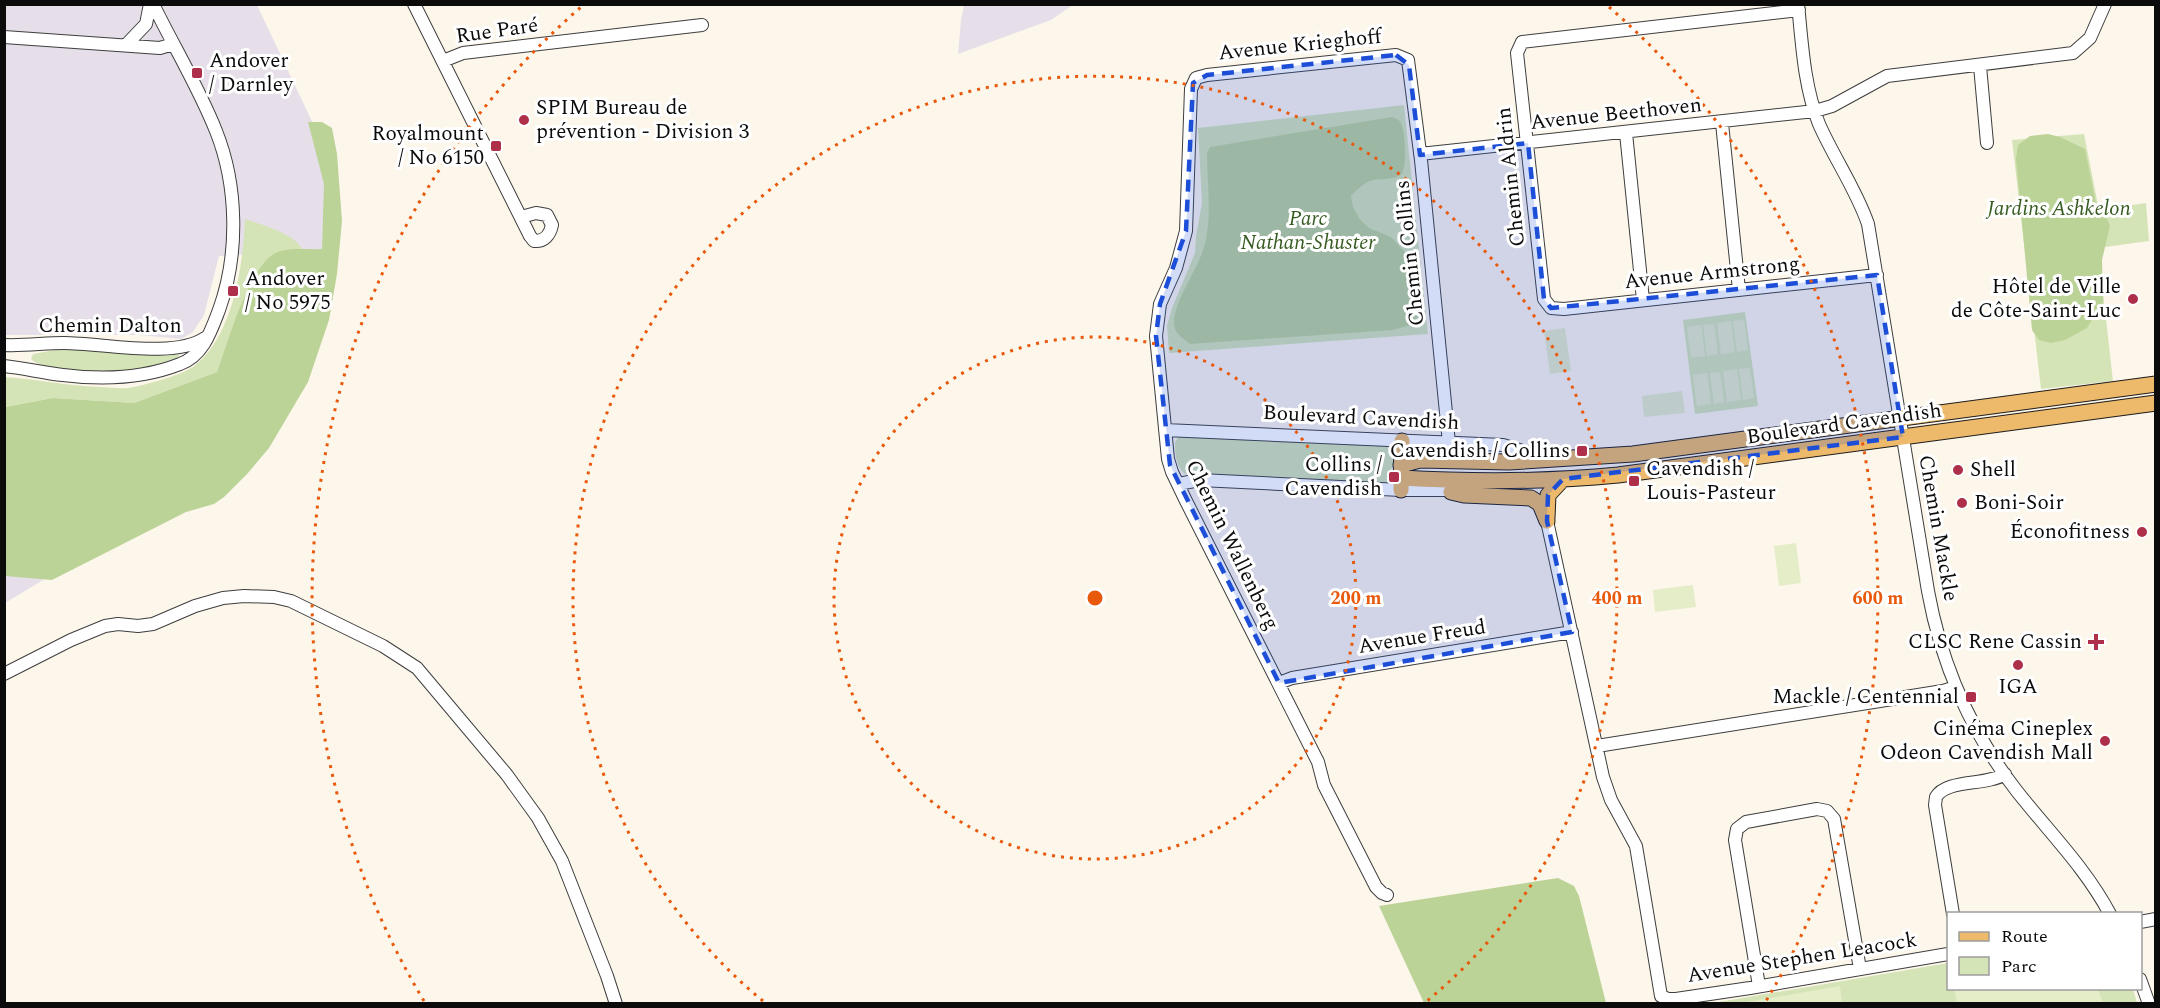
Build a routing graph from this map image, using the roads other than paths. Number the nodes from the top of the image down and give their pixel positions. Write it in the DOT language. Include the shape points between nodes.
graph roads {
  1 [pos="152,4"];
  2 [pos="414,4"];
  3 [pos="2105,4"];
  4 [pos="1798,7"];
  5 [pos="702,25"];
  6 [pos="4,37"];
  7 [pos="173,44"];
  8 [pos="126,45"];
  9 [pos="1408,60"];
  10 [pos="443,61"];
  11 [pos="1980,66"];
  12 [pos="1196,78"];
  13 [pos="1815,111"];
  14 [pos="1722,123"];
  15 [pos="1626,133"];
  16 [pos="1528,142"];
  17 [pos="1987,143"];
  18 [pos="1420,154"];
  19 [pos="521,217"];
  20 [pos="1876,275"];
  21 [pos="1739,290"];
  22 [pos="1643,300"];
  23 [pos="1551,308"];
  24 [pos="209,335"];
  25 [pos="4,345"];
  26 [pos="4,366"];
  27 [pos="2156,384"];
  28 [pos="2156,403"];
  29 [pos="1900,419"];
  30 [pos="1165,430"];
  31 [pos="1903,437"];
  32 [pos="1402,441"];
  33 [pos="1449,443"];
  34 [pos="1552,460"];
  35 [pos="1401,478"];
  36 [pos="1538,478"];
  37 [pos="1563,479"];
  38 [pos="1178,484"];
  39 [pos="1451,492"];
  40 [pos="1547,521"];
  41 [pos="1572,632"];
  42 [pos="4,674"];
  43 [pos="1279,683"];
  44 [pos="1956,687"];
  45 [pos="1597,746"];
  46 [pos="2004,774"];
  47 [pos="1387,895"];
  48 [pos="1953,912"];
  49 [pos="2109,912"];
  50 [pos="1947,954"];
  51 [pos="1860,969"];
  52 [pos="2142,985"];
  53 [pos="1759,986"];
  54 [pos="616,1004"];
  55 [pos="2149,1004"];
  1 -- 7 [label="street"];
  1 -- 8 [label="street" via="146,24"];
  2 -- 10 [label="street"];
  3 -- 11 [label="street, Avenue Beethoven" via="2090,38 2073,53"];
  4 -- 13 [label="street, Chemin Mackle" via="1807,85"];
  4 -- 16 [label="street, Chemin Aldrin" via="1522,42 1517,53"];
  5 -- 10 [label="street, Rue Paré" via="464,53"];
  6 -- 8 [label="street"];
  7 -- 8 [label="street" via="160,48"];
  7 -- 24 [label="street" via="216,132 231,190 230,263 223,298"];
  9 -- 12 [label="street, Avenue Krieghoff" via="1396,55"];
  9 -- 18 [label="street, Chemin Collins"];
  10 -- 19 [label="street"];
  11 -- 13 [label="street, Avenue Beethoven" via="1887,75 1832,106"];
  11 -- 17 [label="street"];
  12 -- 30 [label="street, Chemin Wallenberg" via="1191,89 1186,231 1157,323"];
  13 -- 14 [label="street, Avenue Beethoven"];
  13 -- 20 [label="street, Chemin Mackle" via="1862,206"];
  14 -- 15 [label="street, Avenue Beethoven"];
  14 -- 21 [label="street"];
  15 -- 16 [label="street, Avenue Beethoven"];
  15 -- 22 [label="street"];
  16 -- 18 [label="street, Avenue Beethoven"];
  16 -- 23 [label="street, Chemin Aldrin" via="1544,299"];
  18 -- 33 [label="street, Chemin Collins"];
  20 -- 21 [label="street, Avenue Armstrong"];
  20 -- 29 [label="street, Chemin Mackle"];
  21 -- 22 [label="street, Avenue Armstrong"];
  22 -- 23 [label="street, Avenue Armstrong"];
  24 -- 25 [label="street, Chemin Dalton" via="192,345 170,348 65,343"];
  24 -- 26 [label="street, Chemin Dalton" via="186,362 134,376 62,375"];
  27 -- 29 [label="main road, Boulevard Cavendish"];
  28 -- 31 [label="main road, Boulevard Cavendish"];
  29 -- 31 [label="street, Chemin Mackle"];
  29 -- 34 [label="main road, Boulevard Cavendish" via="1633,454"];
  30 -- 32 [label="street, Boulevard Cavendish"];
  30 -- 38 [label="street, Chemin Wallenberg" via="1168,459"];
  31 -- 37 [label="main road, Boulevard Cavendish"];
  31 -- 44 [label="street, Chemin Mackle" via="1929,599"];
  32 -- 33 [label="street, Boulevard Cavendish"];
  32 -- 35 [label="main road"];
  33 -- 34 [label="street, Boulevard Cavendish" via="1510,446"];
  34 -- 35 [label="main road, Boulevard Cavendish" via="1420,460"];
  35 -- 36 [label="main road, Boulevard Cavendish"];
  35 -- 38 [label="street, Boulevard Cavendish" via="1200,480"];
  35 -- 39 [label="street, Boulevard Cavendish"];
  36 -- 37 [label="main road, Boulevard Cavendish"];
  36 -- 39 [label="street, Boulevard Cavendish"];
  37 -- 40 [label="main road" via="1548,495"];
  38 -- 43 [label="street, Chemin Wallenberg"];
  39 -- 40 [label="main road" via="1531,498 1540,504"];
  40 -- 41 [label="street"];
  41 -- 43 [label="street, Avenue Freud" via="1300,676"];
  41 -- 45 [label="street"];
  42 -- 54 [label="street" via="105,626 153,624 195,606 244,596 291,601 383,646 417,668 538,818 562,861"];
  43 -- 47 [label="street, Chemin Wallenberg" via="1318,762 1324,785 1376,887"];
  44 -- 45 [label="street"];
  44 -- 46 [label="street, Chemin Mackle"];
  45 -- 53 [label="street, Avenue Stephen Leacock" via="1606,788 1636,846 1659,993 1663,998 1676,999"];
  46 -- 48 [label="street" via="1992,780 1945,788 1936,797"];
  46 -- 49 [label="street, Chemin Mackle" via="2079,866"];
  50 -- 51 [label="street, Avenue Stephen Leacock"];
  51 -- 53 [label="street, Avenue Stephen Leacock"];
  51 -- 53 [label="street" via="1834,819 1827,811 1817,809 1746,822 1735,835"];
  52 -- 55 [label="street"];
}
